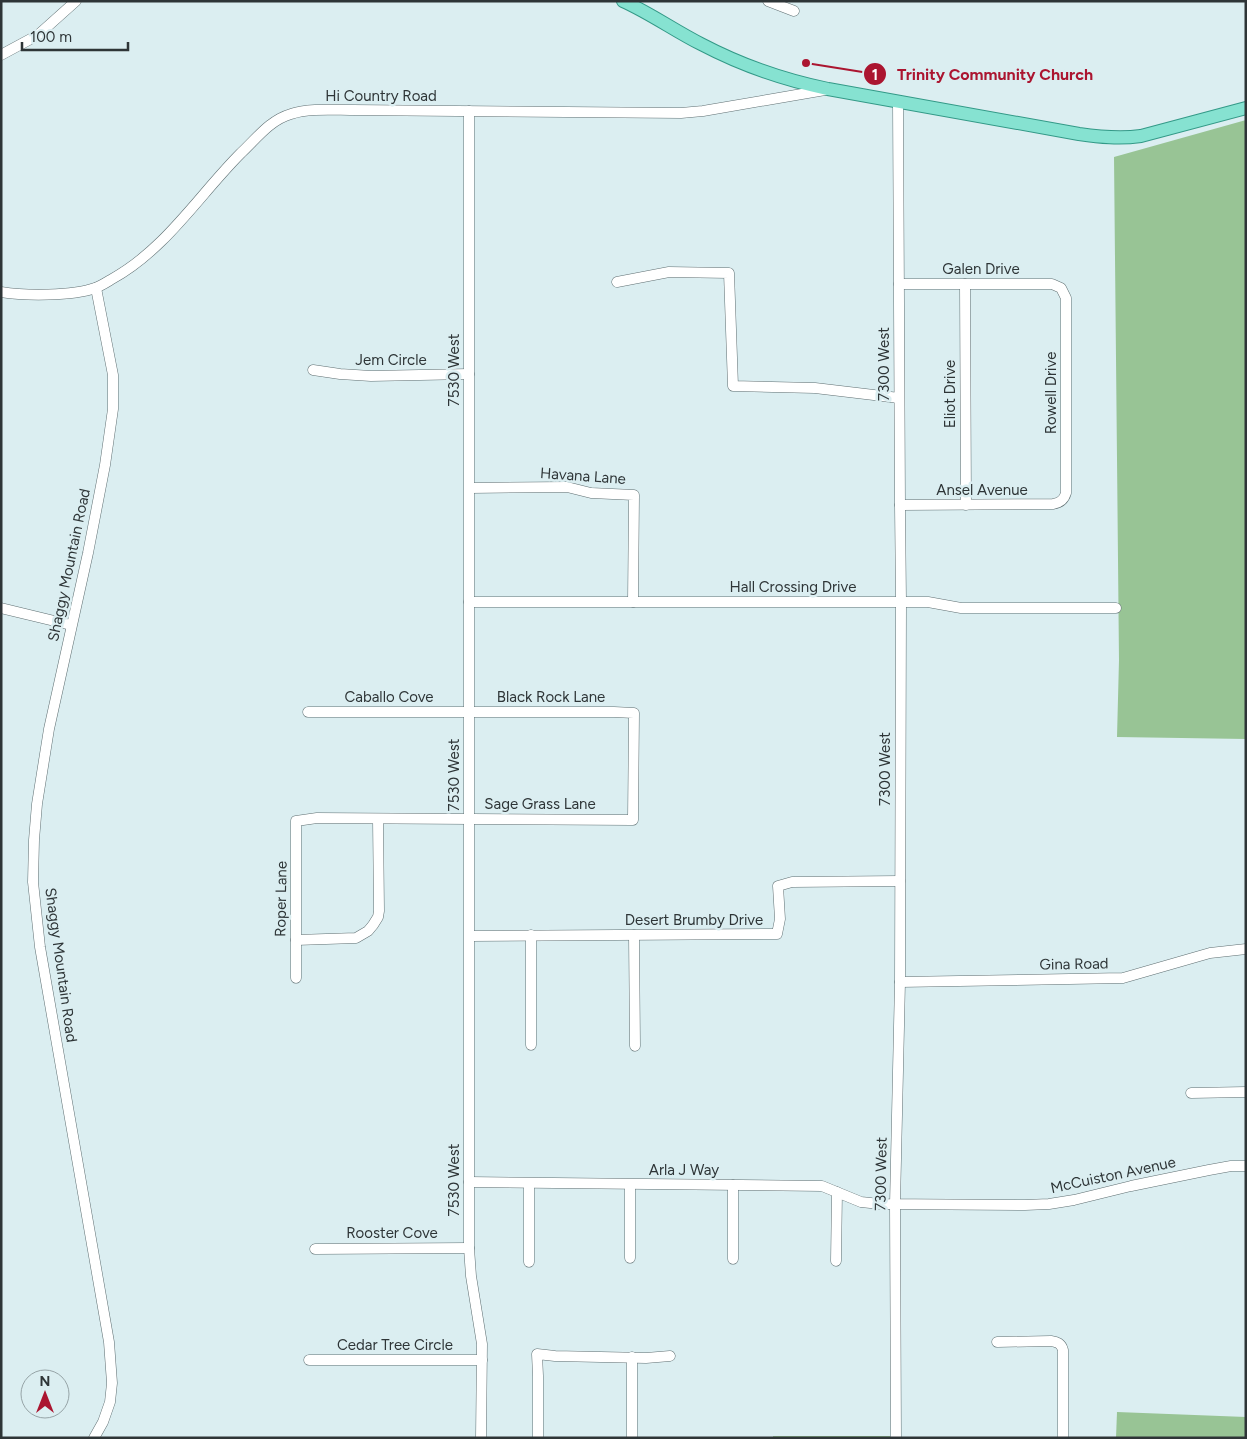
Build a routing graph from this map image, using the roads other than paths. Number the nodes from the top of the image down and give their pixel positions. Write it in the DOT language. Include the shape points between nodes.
graph roads {
  1 [pos="76,1"];
  2 [pos="623,1"];
  3 [pos="768,1"];
  4 [pos="794,11"];
  5 [pos="1,56"];
  6 [pos="828,89"];
  7 [pos="898,101"];
  8 [pos="1246,108"];
  9 [pos="469,111"];
  10 [pos="617,282"];
  11 [pos="899,284"];
  12 [pos="965,284"];
  13 [pos="96,288"];
  14 [pos="1061,288"];
  15 [pos="1,292"];
  16 [pos="313,370"];
  17 [pos="469,374"];
  18 [pos="899,398"];
  19 [pos="470,488"];
  20 [pos="1063,500"];
  21 [pos="900,505"];
  22 [pos="966,505"];
  23 [pos="469,602"];
  24 [pos="633,602"];
  25 [pos="901,602"];
  26 [pos="1,608"];
  27 [pos="1116,608"];
  28 [pos="71,625"];
  29 [pos="308,712"];
  30 [pos="469,712"];
  31 [pos="378,819"];
  32 [pos="470,820"];
  33 [pos="633,820"];
  34 [pos="296,821"];
  35 [pos="900,882"];
  36 [pos="634,935"];
  37 [pos="470,936"];
  38 [pos="531,936"];
  39 [pos="296,940"];
  40 [pos="1246,950"];
  41 [pos="296,978"];
  42 [pos="900,982"];
  43 [pos="531,1045"];
  44 [pos="635,1046"];
  45 [pos="1246,1092"];
  46 [pos="1191,1093"];
  47 [pos="1246,1166"];
  48 [pos="469,1182"];
  49 [pos="529,1184"];
  50 [pos="630,1184"];
  51 [pos="733,1185"];
  52 [pos="837,1192"];
  53 [pos="895,1204"];
  54 [pos="469,1248"];
  55 [pos="315,1249"];
  56 [pos="630,1258"];
  57 [pos="733,1259"];
  58 [pos="836,1261"];
  59 [pos="529,1262"];
  60 [pos="997,1342"];
  61 [pos="670,1356"];
  62 [pos="632,1357"];
  63 [pos="309,1360"];
  64 [pos="482,1360"];
  65 [pos="94,1438"];
  66 [pos="481,1438"];
  67 [pos="538,1438"];
  68 [pos="632,1438"];
  69 [pos="896,1438"];
  70 [pos="1063,1438"];
  1 -- 5 [label="street" via="38,35"];
  2 -- 6 [label="main road" via="734,60"];
  3 -- 4 [label="street"];
  6 -- 7 [label="main road"];
  6 -- 9 [label="street, Hi Country Road" via="681,114"];
  7 -- 8 [label="main road" via="1111,138 1141,136"];
  7 -- 11 [label="street, 7300 West"];
  9 -- 13 [label="street, Hi Country Road" via="302,112 271,123 144,258"];
  9 -- 17 [label="street, 7530 West"];
  10 -- 18 [label="street" via="669,272 729,273 733,386 815,388"];
  11 -- 12 [label="street, Galen Drive"];
  11 -- 18 [label="street, 7300 West"];
  12 -- 14 [label="street, Galen Drive" via="1052,284"];
  12 -- 22 [label="street, Eliot Drive"];
  13 -- 15 [label="street, Hi Country Road" via="72,293"];
  13 -- 28 [label="street, Shaggy Mountain Road" via="112,367 113,409 88,553"];
  14 -- 20 [label="street, Rowell Drive" via="1066,298 1066,493"];
  16 -- 17 [label="street, Jem Circle" via="371,376"];
  17 -- 19 [label="street, 7530 West"];
  18 -- 21 [label="street, 7300 West"];
  19 -- 23 [label="street, 7530 West"];
  19 -- 24 [label="street, Havana Lane" via="567,487 591,493 634,495"];
  20 -- 22 [label="street, Ansel Avenue" via="1053,504"];
  21 -- 22 [label="street, Ansel Avenue"];
  21 -- 25 [label="street, 7300 West"];
  23 -- 24 [label="street, Hall Crossing Drive"];
  23 -- 30 [label="street, 7530 West"];
  24 -- 25 [label="street, Hall Crossing Drive"];
  25 -- 27 [label="street, Hall Crossing Drive" via="933,602 961,608"];
  25 -- 35 [label="street, 7300 West"];
  26 -- 28 [label="street"];
  28 -- 65 [label="street, Shaggy Mountain Road" via="37,804 34,882 40,947 110,1350 110,1402"];
  29 -- 30 [label="street, Caballo Cove"];
  30 -- 32 [label="street, 7530 West"];
  30 -- 33 [label="street, Black Rock Lane" via="634,713"];
  31 -- 32 [label="street, Sage Grass Lane"];
  31 -- 34 [label="street, Sage Grass Lane"];
  31 -- 39 [label="street" via="379,911 373,925 356,938"];
  32 -- 33 [label="street, Sage Grass Lane"];
  32 -- 37 [label="street, 7530 West"];
  34 -- 39 [label="street, Roper Lane"];
  35 -- 36 [label="street, Desert Brumby Drive" via="792,882 778,886 780,919 777,934"];
  35 -- 42 [label="street, 7300 West"];
  36 -- 38 [label="street, Desert Brumby Drive"];
  36 -- 44 [label="street"];
  37 -- 38 [label="street, Desert Brumby Drive"];
  37 -- 48 [label="street, 7530 West"];
  38 -- 43 [label="street"];
  39 -- 41 [label="street, Roper Lane"];
  40 -- 42 [label="street, Gina Road" via="1210,953 1123,978"];
  42 -- 53 [label="street, 7300 West"];
  45 -- 46 [label="street"];
  47 -- 53 [label="street, McCuiston Avenue" via="1209,1170 1048,1204"];
  48 -- 49 [label="street, Arla J Way"];
  48 -- 54 [label="street, 7530 West"];
  49 -- 50 [label="street, Arla J Way"];
  49 -- 59 [label="street"];
  50 -- 51 [label="street, Arla J Way"];
  50 -- 56 [label="street"];
  51 -- 52 [label="street, Arla J Way" via="822,1186"];
  51 -- 57 [label="street"];
  52 -- 53 [label="street, Arla J Way" via="861,1202"];
  52 -- 58 [label="street"];
  53 -- 69 [label="street, 7300 West"];
  54 -- 55 [label="street, Rooster Cove"];
  54 -- 64 [label="street, 7530 West"];
  60 -- 70 [label="street" via="1050,1341 1062,1346"];
  61 -- 62 [label="street"];
  62 -- 67 [label="street" via="537,1354"];
  62 -- 68 [label="street"];
  63 -- 64 [label="street, Cedar Tree Circle"];
  64 -- 66 [label="street, 7530 West"];
}
